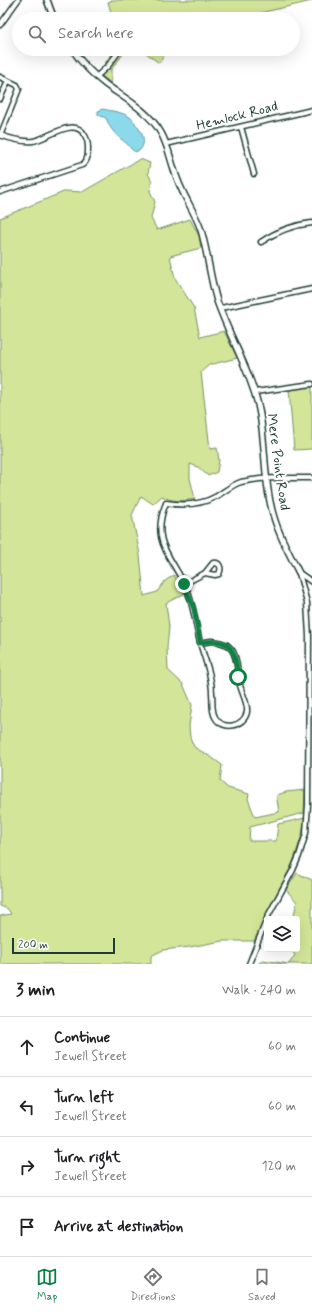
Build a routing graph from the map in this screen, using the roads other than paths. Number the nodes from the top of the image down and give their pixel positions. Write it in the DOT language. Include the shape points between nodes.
graph roads {
  1 [pos="18,0"];
  2 [pos="47,0"];
  3 [pos="51,12"];
  4 [pos="0,25"];
  5 [pos="77,56"];
  6 [pos="116,56"];
  7 [pos="0,77"];
  8 [pos="96,77"];
  9 [pos="8,81"];
  10 [pos="0,99"];
  11 [pos="312,110"];
  12 [pos="241,127"];
  13 [pos="0,135"];
  14 [pos="166,144"];
  15 [pos="254,174"];
  16 [pos="0,192"];
  17 [pos="312,223"];
  18 [pos="261,242"];
  19 [pos="312,289"];
  20 [pos="221,308"];
  21 [pos="312,384"];
  22 [pos="254,392"];
  23 [pos="312,478"];
  24 [pos="267,479"];
  25 [pos="205,573"];
  26 [pos="299,573"];
  27 [pos="312,582"];
  28 [pos="184,584"];
  29 [pos="200,643"];
  30 [pos="249,964"];
  1 -- 4 [label="street"];
  2 -- 3 [label="street"];
  5 -- 8 [label="street, Mere Point Road"];
  6 -- 8 [label="street"];
  7 -- 9 [label="street"];
  8 -- 14 [label="street, Mere Point Road" via="150,117"];
  9 -- 10 [label="street"];
  9 -- 13 [label="street" via="19,88"];
  11 -- 12 [label="street, Hemlock Road"];
  12 -- 14 [label="street, Hemlock Road"];
  12 -- 15 [label="street"];
  13 -- 16 [label="street" via="21,141 33,141 74,127 83,132 88,147 87,160 82,165"];
  14 -- 20 [label="street, Mere Point Road" via="180,187 200,229 213,288"];
  17 -- 18 [label="street" via="282,230"];
  19 -- 20 [label="street"];
  20 -- 22 [label="street, Mere Point Road"];
  21 -- 22 [label="street"];
  22 -- 24 [label="street, Mere Point Road" via="262,428"];
  23 -- 24 [label="street"];
  24 -- 26 [label="street, Mere Point Road" via="274,521"];
  24 -- 28 [label="street" via="235,484 202,502 184,505 166,503 161,539"];
  25 -- 28 [label="street"];
  26 -- 27 [label="street"];
  26 -- 30 [label="street, Mere Point Road" via="306,603 309,636 307,825 296,863 268,916"];
  28 -- 29 [label="street" via="194,609"];
  29 -- 29 [label="street" via="210,676 214,716 223,725 237,724 244,718 247,707 234,653 222,642"];
}
